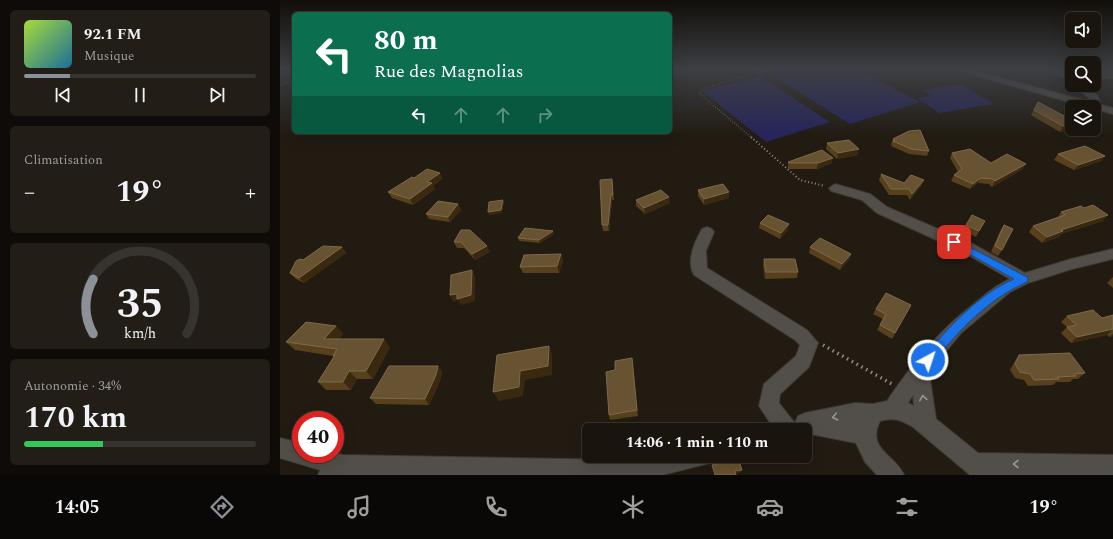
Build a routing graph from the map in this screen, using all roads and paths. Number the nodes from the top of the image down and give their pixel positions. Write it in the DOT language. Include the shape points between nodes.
graph roads {
  1 [pos="701,91"];
  2 [pos="1038,91"];
  3 [pos="1087,92"];
  4 [pos="1070,100"];
  5 [pos="1095,100"];
  6 [pos="1101,108"];
  7 [pos="1113,111"];
  8 [pos="835,188"];
  9 [pos="707,232"];
  10 [pos="1113,254"];
  11 [pos="1023,279"];
  12 [pos="809,343"];
  13 [pos="919,370"];
  14 [pos="905,390"];
  15 [pos="893,409"];
  16 [pos="873,414"];
  17 [pos="787,423"];
  18 [pos="812,423"];
  19 [pos="927,425"];
  20 [pos="812,430"];
  21 [pos="866,435"];
  22 [pos="280,448"];
  23 [pos="292,451"];
  24 [pos="321,463"];
  25 [pos="668,463"];
  26 [pos="1113,466"];
  27 [pos="336,470"];
  28 [pos="980,470"];
  29 [pos="1049,470"];
  30 [pos="893,475"];
  1 -- 8 [label="path" via="699,93 800,180"];
  2 -- 4 [label="street"];
  3 -- 5 [label="street"];
  6 -- 7 [label="street"];
  8 -- 11 [label="street" via="866,196 882,210 968,248"];
  9 -- 12 [label="street" via="699,251 699,271"];
  10 -- 11 [label="street"];
  11 -- 13 [label="street" via="1004,288 954,328"];
  12 -- 14 [label="path" via="822,344"];
  12 -- 17 [label="street" via="803,361 771,390 769,406"];
  13 -- 14 [label="street"];
  19 -- 13 [label="street, one-way"];
  14 -- 15 [label="street"];
  15 -- 16 [label="street"];
  15 -- 19 [label="street" via="902,410"];
  16 -- 18 [label="street, one-way" via="855,412"];
  16 -- 21 [label="street"];
  19 -- 28 [label="street"];
  20 -- 21 [label="street"];
  21 -- 30 [label="street" via="866,444 872,456"];
  22 -- 23 [label="street"];
  24 -- 27 [label="street"];
  25 -- 27 [label="street" via="628,471"];
  26 -- 29 [label="street"];
  29 -- 28 [label="street, one-way"];
}
